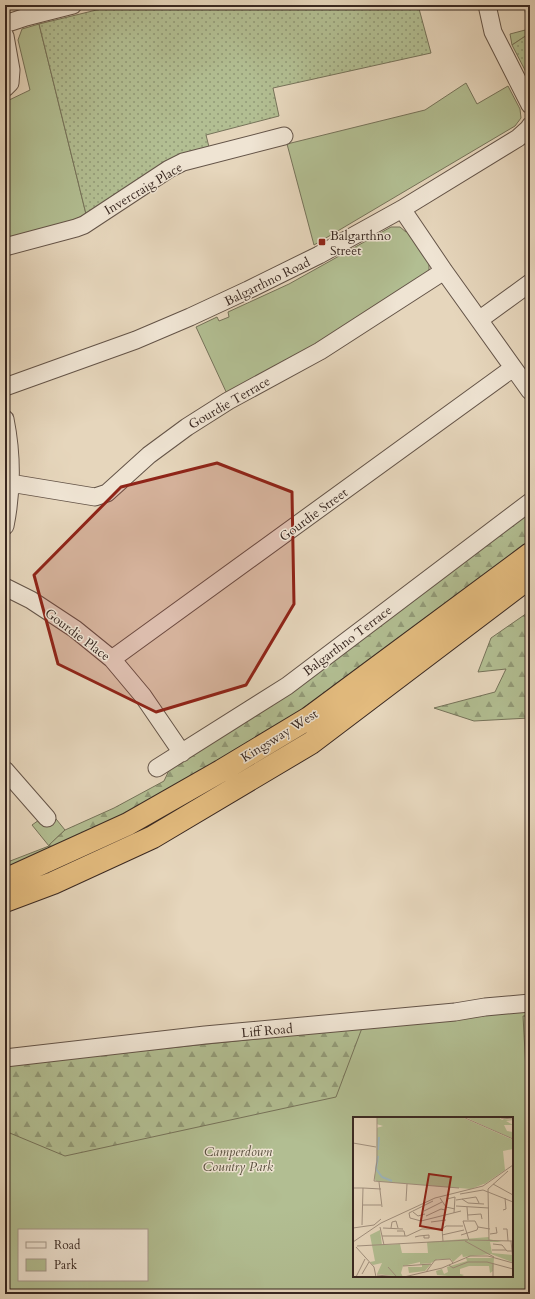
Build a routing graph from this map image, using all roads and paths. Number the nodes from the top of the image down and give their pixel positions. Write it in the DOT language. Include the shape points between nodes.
graph roads {
  1 [pos="73,5"];
  2 [pos="487,5"];
  3 [pos="6,27"];
  4 [pos="5,88"];
  5 [pos="530,105"];
  6 [pos="530,126"];
  7 [pos="284,136"];
  8 [pos="402,209"];
  9 [pos="5,247"];
  10 [pos="444,271"];
  11 [pos="530,283"];
  12 [pos="479,320"];
  13 [pos="513,368"];
  14 [pos="5,387"];
  15 [pos="530,390"];
  16 [pos="5,418"];
  17 [pos="10,483"];
  18 [pos="530,502"];
  19 [pos="5,526"];
  20 [pos="530,554"];
  21 [pos="530,577"];
  22 [pos="5,587"];
  23 [pos="112,659"];
  24 [pos="182,753"];
  25 [pos="157,768"];
  26 [pos="5,770"];
  27 [pos="47,818"];
  28 [pos="5,880"];
  29 [pos="5,900"];
  30 [pos="530,1003"];
  31 [pos="5,1058"];
  1 -- 3 [label="street" via="26,17"];
  2 -- 5 [label="street" via="493,32"];
  3 -- 4 [label="street" via="11,70 10,83"];
  6 -- 8 [label="street, Balgarthno Road" via="518,138"];
  7 -- 9 [label="street, Invercraig Place" via="183,162 84,225"];
  8 -- 10 [label="street"];
  8 -- 14 [label="street, Balgarthno Road" via="319,255 190,318"];
  10 -- 12 [label="street"];
  10 -- 17 [label="street, Gourdie Terrace" via="320,351 228,401 187,427 149,455 107,493 95,497"];
  11 -- 12 [label="street"];
  12 -- 13 [label="street"];
  13 -- 15 [label="street"];
  13 -- 23 [label="street, Gourdie Street"];
  16 -- 17 [label="street"];
  17 -- 19 [label="street"];
  18 -- 24 [label="street, Balgarthno Terrace" via="286,686"];
  20 -- 28 [label="highway, Kingsway West" via="309,718 128,824"];
  21 -- 29 [label="highway, Kingsway West" via="311,743 153,837 53,882"];
  22 -- 23 [label="street, Gourdie Place" via="31,600 75,629"];
  23 -- 24 [label="street, Gourdie Place"];
  24 -- 25 [label="street, Balgarthno Terrace"];
  26 -- 27 [label="street"];
  30 -- 31 [label="street, Liff Road"];
}
